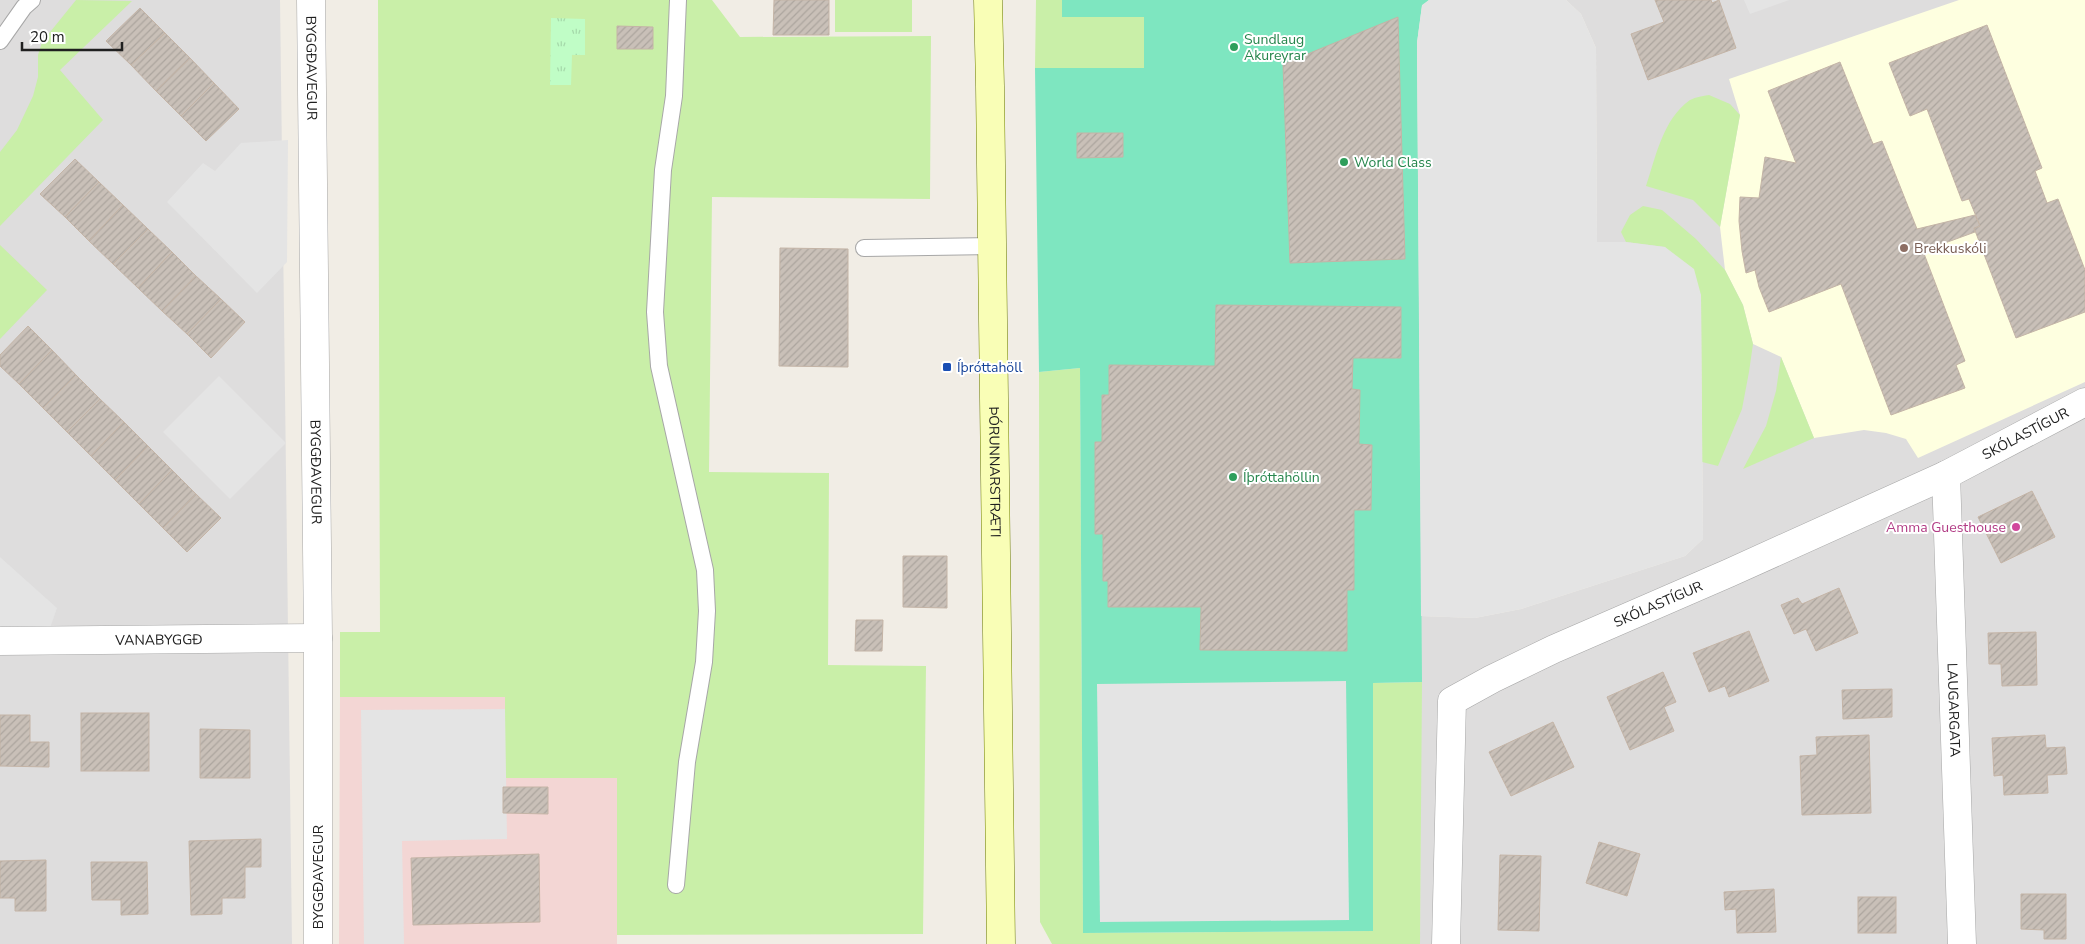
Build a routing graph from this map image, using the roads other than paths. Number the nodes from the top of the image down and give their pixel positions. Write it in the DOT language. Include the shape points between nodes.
graph roads {
  1 [pos="32,0"];
  2 [pos="311,0"];
  3 [pos="678,0"];
  4 [pos="988,0"];
  5 [pos="0,41"];
  6 [pos="993,246"];
  7 [pos="864,248"];
  8 [pos="2085,402"];
  9 [pos="1946,475"];
  10 [pos="318,638"];
  11 [pos="0,641"];
  12 [pos="676,885"];
  13 [pos="318,944"];
  14 [pos="1001,944"];
  15 [pos="1446,944"];
  16 [pos="1962,944"];
  1 -- 5 [label="lane"];
  2 -- 10 [label="street, BYGGÐAVEGUR"];
  3 -- 12 [label="lane" via="674,96 663,170 654,312 659,366 706,570 706,611 704,662 687,762"];
  4 -- 6 [label="street, ÞÓRUNNARSTRÆTI"];
  6 -- 7 [label="lane"];
  6 -- 14 [label="street, ÞÓRUNNARSTRÆTI"];
  8 -- 9 [label="street, SKÓLASTÍGUR"];
  9 -- 15 [label="street, SKÓLASTÍGUR" via="1554,649 1452,701"];
  9 -- 16 [label="street, LAUGARGATA"];
  10 -- 11 [label="street, VANABYGGÐ"];
  10 -- 13 [label="street, BYGGÐAVEGUR"];
}
